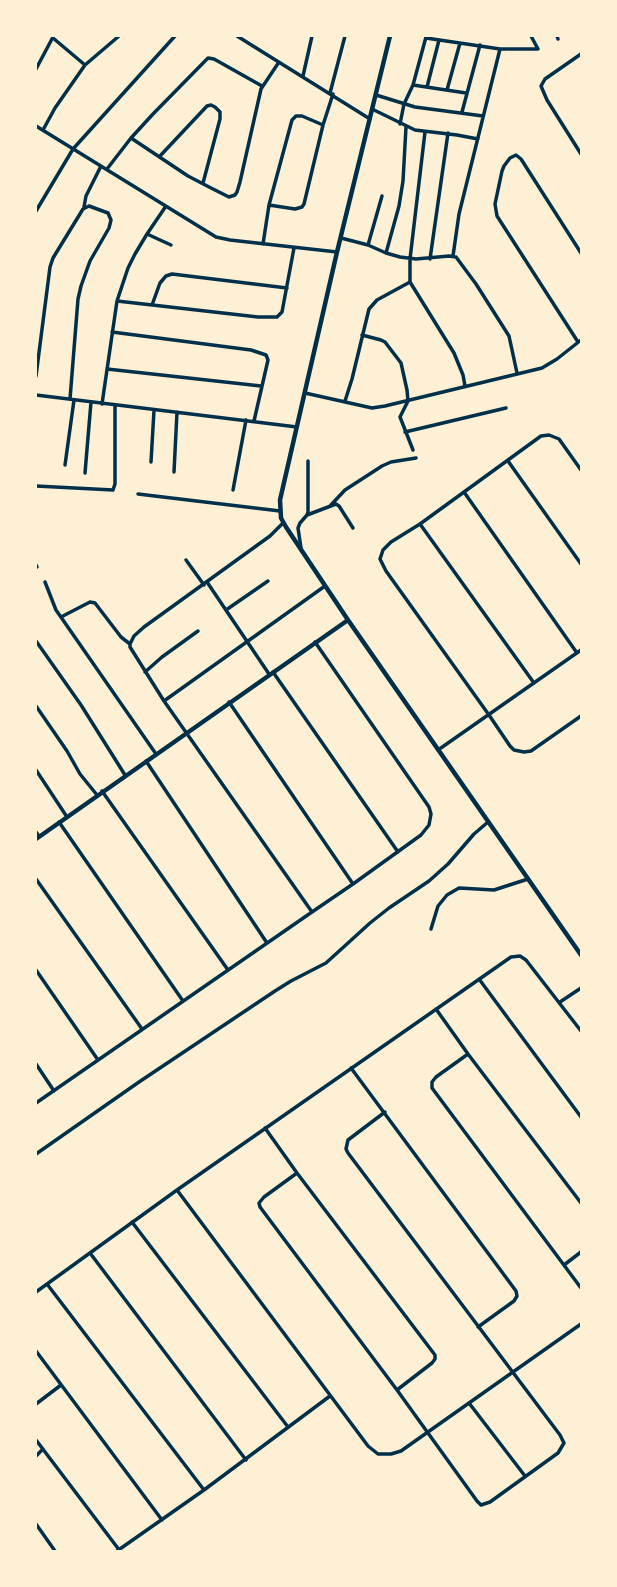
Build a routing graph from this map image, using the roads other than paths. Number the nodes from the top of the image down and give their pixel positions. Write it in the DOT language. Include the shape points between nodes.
graph roads {
  1 [pos="119,36"];
  2 [pos="175,36"];
  3 [pos="237,36"];
  4 [pos="312,36"];
  5 [pos="345,36"];
  6 [pos="390,36"];
  7 [pos="531,36"];
  8 [pos="53,37"];
  9 [pos="242,37"];
  10 [pos="426,37"];
  11 [pos="439,40"];
  12 [pos="460,43"];
  13 [pos="480,45"];
  14 [pos="500,49"];
  15 [pos="579,55"];
  16 [pos="581,61"];
  17 [pos="279,62"];
  18 [pos="85,65"];
  19 [pos="36,69"];
  20 [pos="303,76"];
  21 [pos="413,85"];
  22 [pos="262,86"];
  23 [pos="427,87"];
  24 [pos="447,90"];
  25 [pos="466,93"];
  26 [pos="331,94"];
  27 [pos="376,95"];
  28 [pos="404,104"];
  29 [pos="372,109"];
  30 [pos="462,112"];
  31 [pos="483,116"];
  32 [pos="370,119"];
  33 [pos="400,124"];
  34 [pos="323,125"];
  35 [pos="36,126"];
  36 [pos="406,127"];
  37 [pos="43,130"];
  38 [pos="425,132"];
  39 [pos="448,133"];
  40 [pos="131,138"];
  41 [pos="478,139"];
  42 [pos="73,148"];
  43 [pos="581,154"];
  44 [pos="160,156"];
  45 [pos="101,166"];
  46 [pos="107,169"];
  47 [pos="203,183"];
  48 [pos="382,196"];
  49 [pos="269,205"];
  50 [pos="166,206"];
  51 [pos="84,207"];
  52 [pos="36,211"];
  53 [pos="147,234"];
  54 [pos="341,238"];
  55 [pos="263,244"];
  56 [pos="171,245"];
  57 [pos="368,245"];
  58 [pos="294,248"];
  59 [pos="337,252"];
  60 [pos="386,253"];
  61 [pos="581,253"];
  62 [pos="453,256"];
  63 [pos="410,258"];
  64 [pos="430,259"];
  65 [pos="410,282"];
  66 [pos="287,288"];
  67 [pos="117,301"];
  68 [pos="152,305"];
  69 [pos="112,332"];
  70 [pos="362,335"];
  71 [pos="580,341"];
  72 [pos="107,369"];
  73 [pos="517,373"];
  74 [pos="36,376"];
  75 [pos="261,386"];
  76 [pos="465,386"];
  77 [pos="306,393"];
  78 [pos="36,395"];
  79 [pos="72,400"];
  80 [pos="408,401"];
  81 [pos="91,402"];
  82 [pos="345,402"];
  83 [pos="102,404"];
  84 [pos="115,405"];
  85 [pos="506,408"];
  86 [pos="154,410"];
  87 [pos="177,412"];
  88 [pos="246,420"];
  89 [pos="254,421"];
  90 [pos="298,427"];
  91 [pos="405,432"];
  92 [pos="413,450"];
  93 [pos="416,458"];
  94 [pos="508,460"];
  95 [pos="308,461"];
  96 [pos="150,462"];
  97 [pos="65,465"];
  98 [pos="581,470"];
  99 [pos="174,472"];
  100 [pos="85,473"];
  101 [pos="36,486"];
  102 [pos="233,490"];
  103 [pos="464,492"];
  104 [pos="138,494"];
  105 [pos="330,506"];
  106 [pos="280,511"];
  107 [pos="307,515"];
  108 [pos="283,523"];
  109 [pos="420,524"];
  110 [pos="353,528"];
  111 [pos="301,550"];
  112 [pos="186,560"];
  113 [pos="581,564"];
  114 [pos="268,581"];
  115 [pos="45,582"];
  116 [pos="206,583"];
  117 [pos="325,586"];
  118 [pos="226,610"];
  119 [pos="61,617"];
  120 [pos="348,620"];
  121 [pos="198,631"];
  122 [pos="36,641"];
  123 [pos="247,641"];
  124 [pos="315,642"];
  125 [pos="130,644"];
  126 [pos="581,650"];
  127 [pos="577,653"];
  128 [pos="145,672"];
  129 [pos="271,673"];
  130 [pos="534,683"];
  131 [pos="164,701"];
  132 [pos="229,702"];
  133 [pos="36,706"];
  134 [pos="489,715"];
  135 [pos="581,716"];
  136 [pos="187,732"];
  137 [pos="438,750"];
  138 [pos="156,754"];
  139 [pos="146,760"];
  140 [pos="36,770"];
  141 [pos="125,775"];
  142 [pos="102,791"];
  143 [pos="97,795"];
  144 [pos="67,817"];
  145 [pos="59,822"];
  146 [pos="488,822"];
  147 [pos="37,836"];
  148 [pos="398,852"];
  149 [pos="36,879"];
  150 [pos="528,879"];
  151 [pos="353,884"];
  152 [pos="312,912"];
  153 [pos="431,929"];
  154 [pos="267,943"];
  155 [pos="581,955"];
  156 [pos="36,970"];
  157 [pos="228,970"];
  158 [pos="479,979"];
  159 [pos="581,988"];
  160 [pos="183,1001"];
  161 [pos="560,1002"];
  162 [pos="436,1009"];
  163 [pos="142,1029"];
  164 [pos="581,1031"];
  165 [pos="468,1054"];
  166 [pos="98,1060"];
  167 [pos="36,1064"];
  168 [pos="351,1068"];
  169 [pos="54,1091"];
  170 [pos="36,1103"];
  171 [pos="385,1112"];
  172 [pos="581,1117"];
  173 [pos="266,1128"];
  174 [pos="36,1154"];
  175 [pos="298,1173"];
  176 [pos="177,1190"];
  177 [pos="581,1203"];
  178 [pos="132,1222"];
  179 [pos="581,1252"];
  180 [pos="90,1253"];
  181 [pos="564,1265"];
  182 [pos="47,1284"];
  183 [pos="581,1288"];
  184 [pos="36,1292"];
  185 [pos="581,1324"];
  186 [pos="478,1328"];
  187 [pos="36,1351"];
  188 [pos="512,1372"];
  189 [pos="62,1385"];
  190 [pos="397,1390"];
  191 [pos="330,1396"];
  192 [pos="469,1403"];
  193 [pos="36,1404"];
  194 [pos="288,1427"];
  195 [pos="428,1432"];
  196 [pos="36,1440"];
  197 [pos="43,1449"];
  198 [pos="36,1456"];
  199 [pos="246,1460"];
  200 [pos="525,1476"];
  201 [pos="204,1490"];
  202 [pos="162,1520"];
  203 [pos="36,1524"];
  204 [pos="119,1550"];
  205 [pos="55,1551"];
  1 -- 18 [label="street"];
  2 -- 42 [label="street"];
  3 -- 9 [label="street"];
  4 -- 20 [label="street"];
  5 -- 26 [label="street"];
  6 -- 27 [label="street"];
  7 -- 14 [label="street" via="538,49"];
  8 -- 18 [label="street"];
  8 -- 19 [label="street"];
  9 -- 17 [label="street"];
  10 -- 11 [label="street"];
  10 -- 21 [label="street"];
  11 -- 12 [label="street"];
  11 -- 23 [label="street"];
  12 -- 13 [label="street"];
  12 -- 24 [label="street"];
  13 -- 14 [label="street"];
  13 -- 25 [label="street"];
  14 -- 31 [label="street"];
  15 -- 16 [label="street"];
  15 -- 43 [label="street" via="545,79 541,86"];
  17 -- 20 [label="street"];
  17 -- 22 [label="street"];
  18 -- 37 [label="street"];
  20 -- 26 [label="street"];
  21 -- 23 [label="street"];
  21 -- 28 [label="street"];
  22 -- 40 [label="street" via="208,58"];
  22 -- 47 [label="street" via="237,192 230,197"];
  23 -- 24 [label="street"];
  24 -- 25 [label="street"];
  25 -- 30 [label="street"];
  26 -- 32 [label="street"];
  26 -- 34 [label="street"];
  27 -- 28 [label="street"];
  27 -- 29 [label="street"];
  28 -- 30 [label="street"];
  28 -- 33 [label="street"];
  29 -- 32 [label="street"];
  29 -- 33 [label="street"];
  30 -- 31 [label="street"];
  31 -- 41 [label="street"];
  32 -- 54 [label="street"];
  33 -- 36 [label="street"];
  34 -- 49 [label="street" via="306,202 302,207 295,209"];
  34 -- 49 [label="street" via="302,116 296,116 292,120"];
  35 -- 37 [label="street"];
  36 -- 38 [label="street"];
  36 -- 60 [label="street" via="400,200"];
  37 -- 42 [label="street"];
  38 -- 39 [label="street"];
  38 -- 63 [label="street"];
  39 -- 41 [label="street"];
  39 -- 64 [label="street"];
  40 -- 44 [label="street"];
  40 -- 46 [label="street"];
  41 -- 62 [label="street" via="459,214"];
  42 -- 45 [label="street"];
  42 -- 52 [label="street"];
  44 -- 47 [label="street" via="188,176"];
  44 -- 47 [label="street" via="207,106 216,106 220,118"];
  45 -- 46 [label="street"];
  45 -- 51 [label="street" via="86,196"];
  46 -- 50 [label="street"];
  48 -- 57 [label="street"];
  49 -- 55 [label="street"];
  50 -- 53 [label="street"];
  50 -- 55 [label="street" via="216,237"];
  51 -- 74 [label="street" via="50,267"];
  51 -- 79 [label="street" via="89,206 108,213 111,220 90,261 78,299"];
  53 -- 56 [label="street"];
  53 -- 67 [label="street" via="128,268"];
  54 -- 57 [label="street"];
  54 -- 59 [label="street"];
  55 -- 58 [label="street"];
  57 -- 60 [label="street"];
  58 -- 59 [label="street"];
  58 -- 66 [label="street"];
  59 -- 77 [label="street"];
  60 -- 63 [label="street"];
  61 -- 71 [label="street" via="521,158 516,155 510,158 502,171 495,204 497,216"];
  62 -- 64 [label="street"];
  62 -- 73 [label="street" via="476,284 509,336"];
  63 -- 64 [label="street"];
  63 -- 65 [label="street"];
  65 -- 70 [label="street" via="372,305"];
  65 -- 76 [label="street" via="454,352"];
  66 -- 68 [label="street" via="172,274 160,283"];
  66 -- 68 [label="street" via="282,312 277,317"];
  67 -- 68 [label="street"];
  67 -- 69 [label="street"];
  69 -- 72 [label="street"];
  69 -- 75 [label="street" via="260,352 266,355 268,360"];
  70 -- 80 [label="street" via="385,342 396,355 403,370"];
  70 -- 82 [label="street"];
  71 -- 73 [label="street" via="542,368"];
  72 -- 75 [label="street"];
  72 -- 83 [label="street"];
  73 -- 76 [label="street"];
  75 -- 89 [label="street"];
  76 -- 80 [label="street"];
  77 -- 82 [label="street"];
  77 -- 90 [label="street"];
  78 -- 79 [label="street"];
  79 -- 81 [label="street"];
  79 -- 97 [label="street"];
  80 -- 82 [label="street" via="372,408"];
  80 -- 91 [label="street" via="400,417"];
  81 -- 83 [label="street"];
  81 -- 100 [label="street"];
  83 -- 84 [label="street"];
  84 -- 86 [label="street"];
  84 -- 101 [label="street" via="113,490"];
  85 -- 91 [label="street"];
  86 -- 87 [label="street"];
  86 -- 96 [label="street"];
  87 -- 88 [label="street"];
  87 -- 99 [label="street"];
  88 -- 89 [label="street"];
  88 -- 102 [label="street"];
  89 -- 90 [label="street"];
  90 -- 106 [label="street" via="280,500"];
  91 -- 92 [label="street"];
  93 -- 105 [label="street" via="382,466 346,490"];
  94 -- 98 [label="street" via="538,438 549,435 558,439"];
  94 -- 103 [label="street"];
  94 -- 113 [label="street"];
  95 -- 107 [label="street"];
  103 -- 109 [label="street"];
  103 -- 127 [label="street"];
  104 -- 106 [label="street"];
  105 -- 107 [label="street"];
  105 -- 110 [label="street" via="339,506"];
  106 -- 108 [label="street"];
  107 -- 111 [label="street" via="298,528"];
  108 -- 111 [label="street"];
  108 -- 116 [label="street" via="270,536"];
  109 -- 130 [label="street"];
  109 -- 134 [label="street" via="387,546 380,555 381,563"];
  111 -- 117 [label="street"];
  112 -- 116 [label="street"];
  114 -- 118 [label="street"];
  115 -- 119 [label="street"];
  116 -- 118 [label="street"];
  116 -- 125 [label="street" via="144,627"];
  117 -- 120 [label="street"];
  117 -- 123 [label="street"];
  118 -- 123 [label="street"];
  119 -- 125 [label="street" via="90,602 95,603 121,637"];
  119 -- 138 [label="street"];
  120 -- 124 [label="street"];
  120 -- 137 [label="street"];
  121 -- 128 [label="street"];
  122 -- 141 [label="street"];
  123 -- 129 [label="street"];
  123 -- 131 [label="street"];
  124 -- 129 [label="street"];
  124 -- 148 [label="street" via="429,808 431,814 426,830"];
  125 -- 128 [label="street" via="132,653"];
  126 -- 127 [label="street"];
  127 -- 130 [label="street"];
  128 -- 131 [label="street"];
  129 -- 132 [label="street"];
  129 -- 148 [label="street"];
  130 -- 134 [label="street"];
  131 -- 136 [label="street"];
  132 -- 136 [label="street"];
  132 -- 151 [label="street"];
  133 -- 143 [label="street" via="80,774"];
  134 -- 135 [label="street" via="510,746 519,752 536,748"];
  134 -- 137 [label="street"];
  136 -- 138 [label="street"];
  136 -- 152 [label="street"];
  137 -- 146 [label="street"];
  138 -- 139 [label="street"];
  139 -- 141 [label="street"];
  139 -- 154 [label="street"];
  140 -- 144 [label="street"];
  141 -- 142 [label="street"];
  142 -- 143 [label="street"];
  142 -- 157 [label="street"];
  143 -- 144 [label="street"];
  144 -- 145 [label="street"];
  145 -- 147 [label="street"];
  145 -- 160 [label="street"];
  146 -- 150 [label="street"];
  146 -- 174 [label="street" via="429,881 370,923 326,963 275,991 138,1082"];
  148 -- 151 [label="street"];
  149 -- 163 [label="street"];
  150 -- 153 [label="street" via="494,890 459,888 438,906"];
  150 -- 155 [label="street"];
  151 -- 152 [label="street"];
  152 -- 154 [label="street"];
  154 -- 157 [label="street"];
  156 -- 166 [label="street"];
  157 -- 160 [label="street"];
  158 -- 161 [label="street" via="511,956 520,956 530,964"];
  158 -- 162 [label="street"];
  158 -- 172 [label="street"];
  159 -- 161 [label="street"];
  160 -- 163 [label="street"];
  161 -- 164 [label="street"];
  162 -- 165 [label="street"];
  162 -- 168 [label="street"];
  163 -- 166 [label="street"];
  165 -- 177 [label="street"];
  165 -- 181 [label="street" via="436,1077 432,1082 432,1088"];
  166 -- 169 [label="street"];
  167 -- 169 [label="street"];
  168 -- 171 [label="street"];
  168 -- 173 [label="street"];
  169 -- 170 [label="street"];
  171 -- 186 [label="street" via="516,1291 514,1301"];
  171 -- 186 [label="street" via="349,1139 346,1149"];
  173 -- 175 [label="street"];
  173 -- 176 [label="street"];
  175 -- 190 [label="street" via="435,1355 432,1363"];
  175 -- 190 [label="street" via="264,1197 259,1203 260,1207"];
  176 -- 178 [label="street"];
  176 -- 191 [label="street"];
  178 -- 180 [label="street"];
  178 -- 194 [label="street"];
  179 -- 181 [label="street"];
  180 -- 182 [label="street"];
  180 -- 199 [label="street"];
  181 -- 183 [label="street"];
  182 -- 184 [label="street"];
  182 -- 201 [label="street"];
  185 -- 188 [label="street"];
  186 -- 188 [label="street"];
  187 -- 189 [label="street"];
  188 -- 192 [label="street"];
  188 -- 200 [label="street" via="564,1443 558,1453"];
  189 -- 193 [label="street"];
  189 -- 202 [label="street"];
  190 -- 195 [label="street"];
  191 -- 194 [label="street"];
  191 -- 195 [label="street" via="368,1446 378,1454 401,1451"];
  192 -- 195 [label="street"];
  192 -- 200 [label="street"];
  194 -- 199 [label="street"];
  195 -- 200 [label="street" via="481,1505 490,1502"];
  196 -- 197 [label="street"];
  197 -- 198 [label="street"];
  197 -- 204 [label="street"];
  199 -- 201 [label="street"];
  201 -- 202 [label="street"];
  202 -- 204 [label="street"];
  203 -- 205 [label="street"];
}
